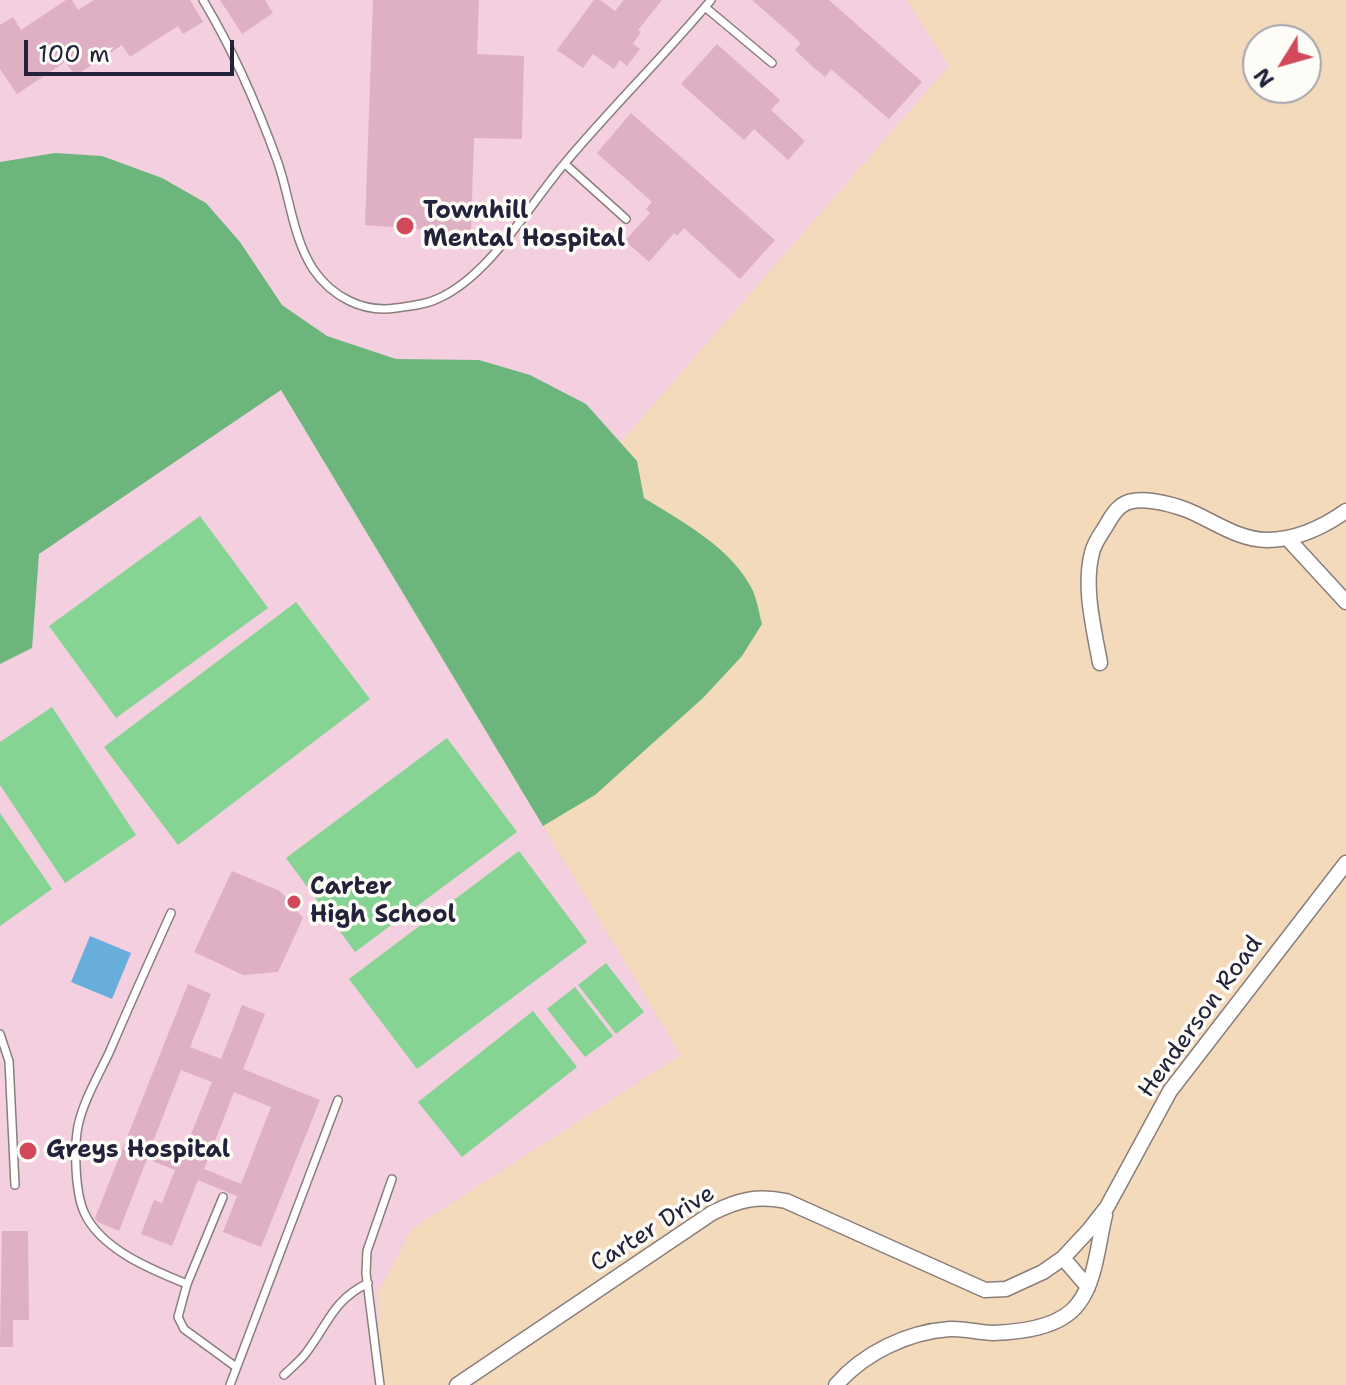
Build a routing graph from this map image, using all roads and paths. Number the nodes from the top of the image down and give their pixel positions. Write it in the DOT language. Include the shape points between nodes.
graph roads {
  1 [pos="203,0"];
  2 [pos="711,0"];
  3 [pos="705,7"];
  4 [pos="772,63"];
  5 [pos="565,164"];
  6 [pos="626,219"];
  7 [pos="1346,511"];
  8 [pos="1288,539"];
  9 [pos="1346,602"];
  10 [pos="1100,663"];
  11 [pos="1346,863"];
  12 [pos="171,913"];
  13 [pos="0,1034"];
  14 [pos="338,1100"];
  15 [pos="392,1179"];
  16 [pos="15,1185"];
  17 [pos="223,1197"];
  18 [pos="1107,1207"];
  19 [pos="1063,1258"];
  20 [pos="368,1283"];
  21 [pos="187,1284"];
  22 [pos="1088,1287"];
  23 [pos="236,1367"];
  24 [pos="284,1375"];
  25 [pos="230,1385"];
  26 [pos="380,1385"];
  27 [pos="457,1385"];
  28 [pos="836,1385"];
  1 -- 5 [label="lane" via="226,38 278,161 301,248 333,290 357,306 408,307 460,286"];
  2 -- 3 [label="lane"];
  3 -- 4 [label="lane"];
  3 -- 5 [label="lane"];
  5 -- 6 [label="lane"];
  7 -- 8 [label="street"];
  8 -- 9 [label="street"];
  8 -- 10 [label="street" via="1263,541 1170,505 1137,501 1120,506 1092,552 1089,580"];
  11 -- 18 [label="street, Henderson Road" via="1170,1091"];
  12 -- 21 [label="lane" via="78,1126 77,1166 83,1211 101,1236 146,1266"];
  13 -- 16 [label="lane" via="9,1061"];
  14 -- 23 [label="lane"];
  15 -- 20 [label="lane" via="367,1251"];
  17 -- 21 [label="lane"];
  18 -- 19 [label="street, Henderson Road"];
  18 -- 22 [label="street, Henderson Road"];
  19 -- 22 [label="street"];
  19 -- 27 [label="street, Carter Drive" via="1027,1281 985,1290 786,1201 746,1199 712,1213"];
  20 -- 24 [label="lane" via="340,1300 306,1353"];
  20 -- 26 [label="lane"];
  21 -- 23 [label="lane" via="178,1309 180,1323"];
  22 -- 28 [label="street, Henderson Road" via="1059,1320 991,1333 923,1333 866,1357"];
  23 -- 25 [label="lane"];
}
